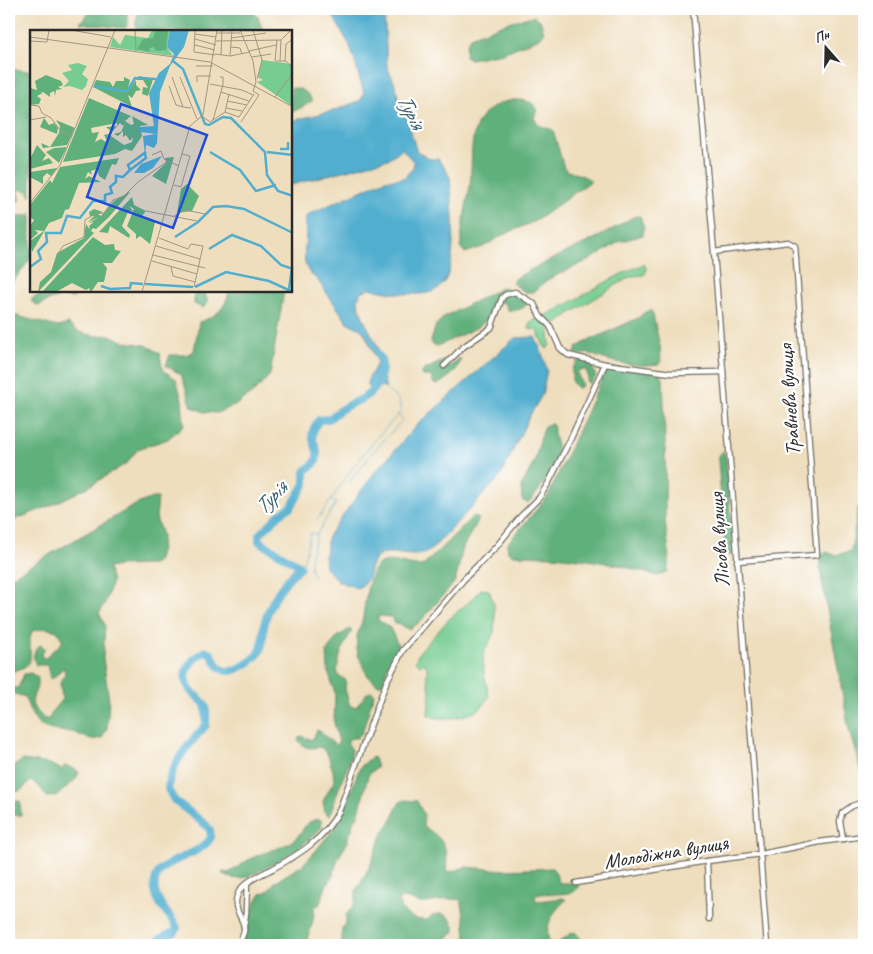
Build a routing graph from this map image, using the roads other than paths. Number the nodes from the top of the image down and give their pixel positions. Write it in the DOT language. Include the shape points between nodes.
graph roads {
  1 [pos="693,9"];
  2 [pos="714,252"];
  3 [pos="605,364"];
  4 [pos="444,366"];
  5 [pos="723,372"];
  6 [pos="737,561"];
  7 [pos="864,802"];
  8 [pos="864,836"];
  9 [pos="843,839"];
  10 [pos="761,854"];
  11 [pos="707,861"];
  12 [pos="576,883"];
  13 [pos="248,884"];
  14 [pos="709,919"];
  15 [pos="244,926"];
  16 [pos="238,945"];
  17 [pos="767,945"];
  1 -- 2 [label="street, Лісова вулиця"];
  2 -- 5 [label="street, Лісова вулиця"];
  2 -- 6 [label="street, Травнева вулиця" via="788,242 795,246 817,555"];
  3 -- 4 [label="street" via="563,352 534,304 515,292 502,298 491,328 463,347"];
  3 -- 5 [label="street" via="671,374"];
  3 -- 13 [label="street" via="539,498 403,650 388,678 331,825 321,837"];
  5 -- 6 [label="street, Лісова вулиця"];
  6 -- 10 [label="street, Лісова вулиця"];
  7 -- 9 [label="street" via="842,813"];
  8 -- 9 [label="street, Молодіжна вулиця"];
  9 -- 10 [label="street, Молодіжна вулиця"];
  10 -- 11 [label="street, Молодіжна вулиця"];
  10 -- 17 [label="street, Лісова вулиця"];
  11 -- 12 [label="street, Молодіжна вулиця"];
  11 -- 14 [label="street"];
  13 -- 15 [label="street"];
  13 -- 15 [label="street" via="241,890 236,905"];
  15 -- 16 [label="street"];
}
